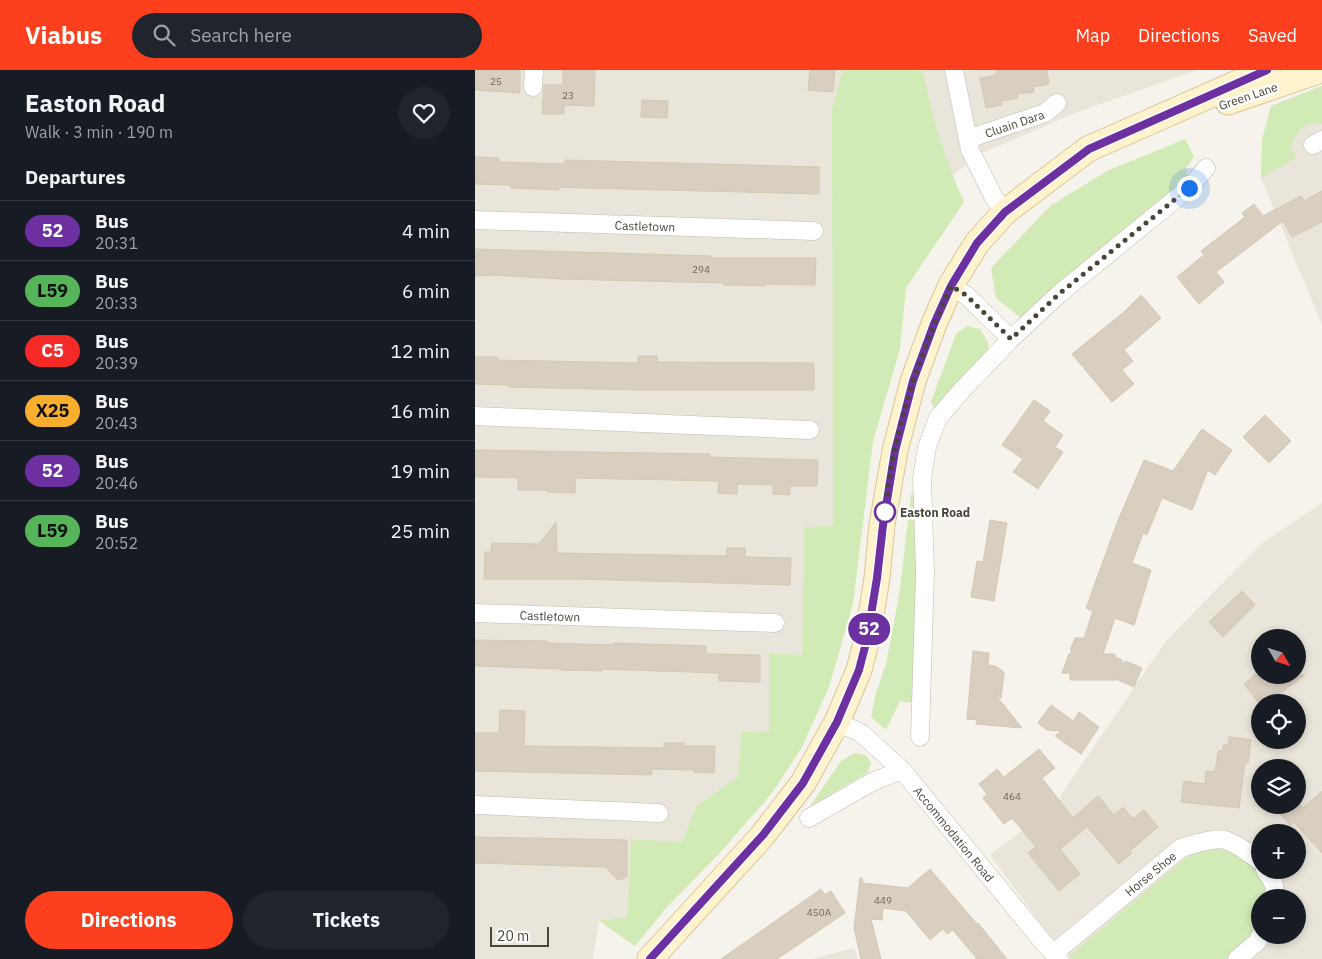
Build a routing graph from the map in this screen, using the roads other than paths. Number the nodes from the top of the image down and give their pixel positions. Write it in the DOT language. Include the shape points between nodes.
graph roads {
  1 [pos="954,70"];
  2 [pos="1267,70"];
  3 [pos="1321,70"];
  4 [pos="1057,103"];
  5 [pos="968,139"];
  6 [pos="1089,149"];
  7 [pos="1206,168"];
  8 [pos="1005,212"];
  9 [pos="475,220"];
  10 [pos="814,231"];
  11 [pos="951,286"];
  12 [pos="1011,339"];
  13 [pos="475,416"];
  14 [pos="810,430"];
  15 [pos="475,613"];
  16 [pos="775,623"];
  17 [pos="837,722"];
  18 [pos="919,737"];
  19 [pos="902,770"];
  20 [pos="475,805"];
  21 [pos="659,813"];
  22 [pos="809,818"];
  23 [pos="1251,854"];
  24 [pos="1255,944"];
  25 [pos="1056,956"];
  26 [pos="650,959"];
  27 [pos="1237,959"];
  1 -- 5 [label="street, Cluain Dara"];
  2 -- 6 [label="street, Green Lane"];
  3 -- 6 [label="street, Green Lane"];
  4 -- 5 [label="street, Cluain Dara" via="1045,113"];
  5 -- 8 [label="street, Cluain Dara" via="970,150 990,190"];
  6 -- 8 [label="street, Green Lane"];
  7 -- 12 [label="street" via="1189,188 1059,294"];
  8 -- 11 [label="street, Green Lane" via="977,243"];
  9 -- 10 [label="street, Castletown"];
  11 -- 12 [label="street" via="966,295"];
  11 -- 17 [label="street, Green Lane" via="913,381 901,425 867,639 859,670"];
  12 -- 18 [label="street" via="938,418 924,461 925,572"];
  13 -- 14 [label="street"];
  15 -- 16 [label="street, Castletown"];
  17 -- 19 [label="street, Accommodation Road" via="861,733"];
  17 -- 26 [label="street, Green Lane" via="803,783 763,835"];
  19 -- 22 [label="street" via="872,782"];
  19 -- 25 [label="street, Accommodation Road"];
  20 -- 21 [label="street"];
  23 -- 25 [label="street, Horse Shoe" via="1224,840 1181,848"];
  24 -- 27 [label="street"];
}
